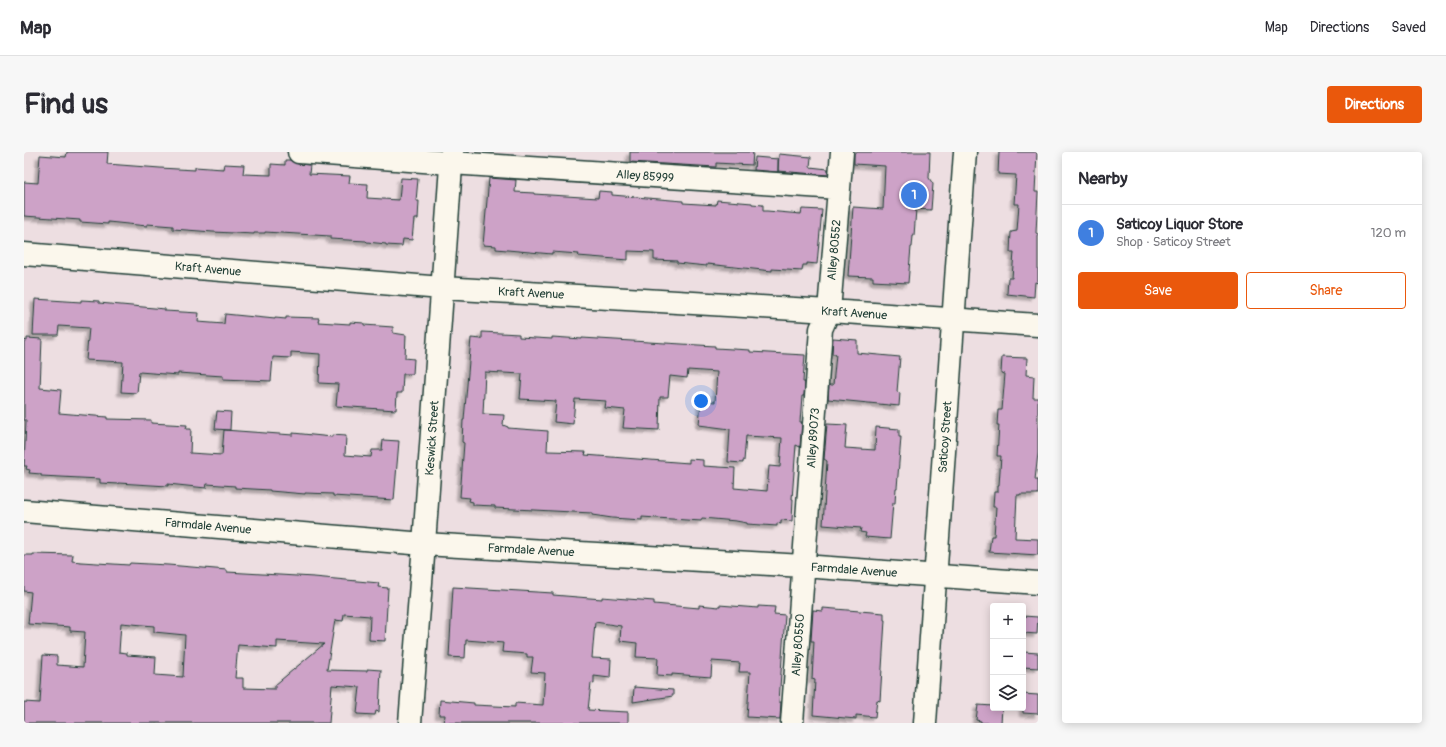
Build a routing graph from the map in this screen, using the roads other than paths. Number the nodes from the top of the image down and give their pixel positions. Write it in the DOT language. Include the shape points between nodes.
graph roads {
  1 [pos="299,152"];
  2 [pos="842,152"];
  3 [pos="965,152"];
  4 [pos="451,158"];
  5 [pos="839,188"];
  6 [pos="24,254"];
  7 [pos="442,288"];
  8 [pos="829,311"];
  9 [pos="953,320"];
  10 [pos="1038,325"];
  11 [pos="24,511"];
  12 [pos="424,544"];
  13 [pos="803,566"];
  14 [pos="936,576"];
  15 [pos="1038,583"];
  16 [pos="410,723"];
  17 [pos="792,723"];
  18 [pos="925,723"];
  1 -- 4 [label="street, Alley 85999"];
  2 -- 5 [label="street, Alley 80552"];
  3 -- 9 [label="street, Saticoy Street"];
  4 -- 5 [label="street, Alley 85999"];
  4 -- 7 [label="street, Keswick Street"];
  5 -- 8 [label="street, Alley 80552"];
  6 -- 7 [label="street, Kraft Avenue"];
  7 -- 8 [label="street, Kraft Avenue"];
  7 -- 12 [label="street, Keswick Street"];
  8 -- 9 [label="street, Kraft Avenue"];
  8 -- 13 [label="street, Alley 89073" via="820,329"];
  9 -- 10 [label="street, Kraft Avenue"];
  9 -- 14 [label="street, Saticoy Street"];
  11 -- 12 [label="street, Farmdale Avenue"];
  12 -- 13 [label="street, Farmdale Avenue"];
  12 -- 16 [label="street, Keswick Street"];
  13 -- 14 [label="street, Farmdale Avenue"];
  13 -- 17 [label="street, Alley 80550"];
  14 -- 15 [label="street, Farmdale Avenue"];
  14 -- 18 [label="street, Saticoy Street"];
}
